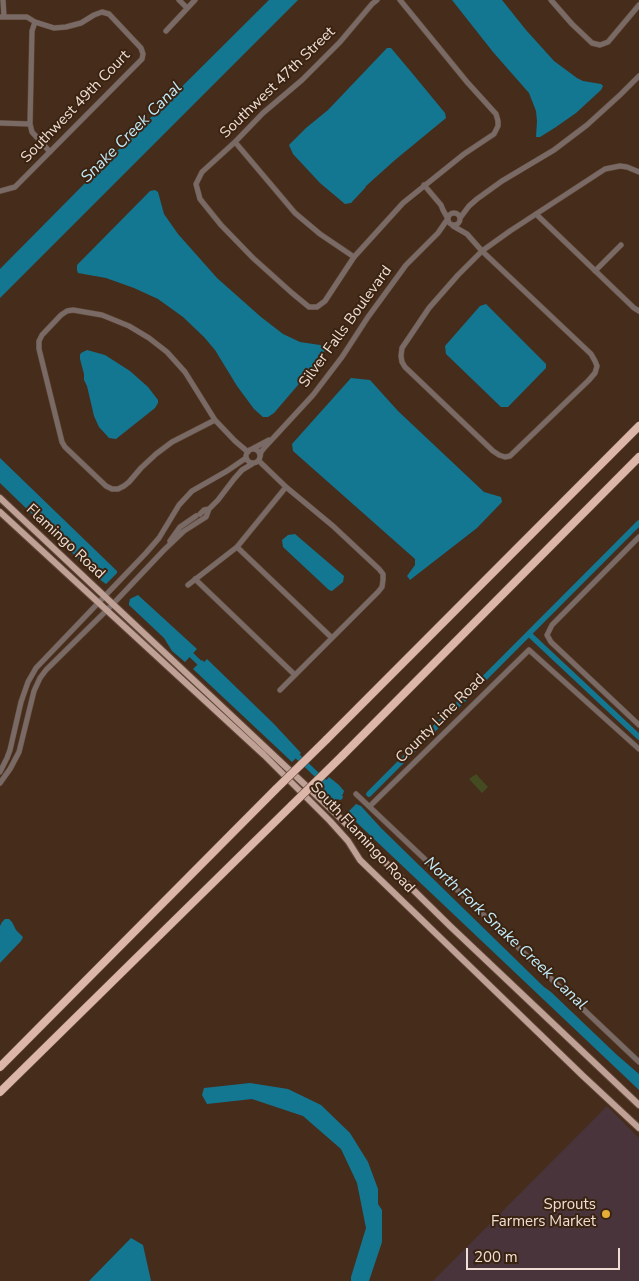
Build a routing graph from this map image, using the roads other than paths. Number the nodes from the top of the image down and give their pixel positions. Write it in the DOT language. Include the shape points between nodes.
graph roads {
  1 [pos="3,0"];
  2 [pos="179,0"];
  3 [pos="196,0"];
  4 [pos="377,0"];
  5 [pos="400,0"];
  6 [pos="551,0"];
  7 [pos="639,5"];
  8 [pos="187,8"];
  9 [pos="2,17"];
  10 [pos="35,22"];
  11 [pos="166,30"];
  12 [pos="639,76"];
  13 [pos="0,124"];
  14 [pos="30,124"];
  15 [pos="235,142"];
  16 [pos="50,152"];
  17 [pos="639,172"];
  18 [pos="424,185"];
  19 [pos="0,191"];
  20 [pos="441,205"];
  21 [pos="469,206"];
  22 [pos="454,213"];
  23 [pos="536,214"];
  24 [pos="447,218"];
  25 [pos="460,219"];
  26 [pos="452,225"];
  27 [pos="438,232"];
  28 [pos="467,234"];
  29 [pos="621,245"];
  30 [pos="482,251"];
  31 [pos="354,257"];
  32 [pos="595,271"];
  33 [pos="639,311"];
  34 [pos="215,420"];
  35 [pos="639,426"];
  36 [pos="273,437"];
  37 [pos="250,451"];
  38 [pos="639,456"];
  39 [pos="246,458"];
  40 [pos="260,459"];
  41 [pos="252,464"];
  42 [pos="286,487"];
  43 [pos="0,498"];
  44 [pos="209,509"];
  45 [pos="0,512"];
  46 [pos="639,536"];
  47 [pos="237,547"];
  48 [pos="164,550"];
  49 [pos="195,579"];
  50 [pos="188,585"];
  51 [pos="105,596"];
  52 [pos="98,603"];
  53 [pos="113,604"];
  54 [pos="106,611"];
  55 [pos="332,638"];
  56 [pos="295,675"];
  57 [pos="280,690"];
  58 [pos="639,725"];
  59 [pos="639,749"];
  60 [pos="10,750"];
  61 [pos="19,752"];
  62 [pos="0,772"];
  63 [pos="0,783"];
  64 [pos="356,794"];
  65 [pos="370,806"];
  66 [pos="639,1062"];
  67 [pos="0,1067"];
  68 [pos="0,1092"];
  69 [pos="639,1105"];
  70 [pos="639,1128"];
  1 -- 9 [label="street"];
  2 -- 8 [label="street"];
  3 -- 8 [label="street"];
  4 -- 15 [label="street, Southwest 47th Street" via="309,74"];
  5 -- 18 [label="street" via="496,114 498,121 494,134"];
  6 -- 7 [label="street" via="592,43 600,45 608,42"];
  8 -- 11 [label="street"];
  9 -- 10 [label="street" via="28,17"];
  10 -- 14 [label="street" via="32,31"];
  10 -- 16 [label="street, Southwest 49th Court" via="54,28 66,27 102,12 109,14 143,54 142,59"];
  12 -- 21 [label="street" via="587,125"];
  13 -- 14 [label="street"];
  14 -- 16 [label="street" via="32,132"];
  15 -- 31 [label="street" via="295,213"];
  15 -- 31 [label="street, Southwest 47th Street" via="202,172 196,184 200,199 253,258 309,307 317,307 325,301"];
  16 -- 19 [label="street, Southwest 49th Court" via="15,187"];
  17 -- 23 [label="street" via="620,166 605,169"];
  18 -- 20 [label="street"];
  18 -- 31 [label="street" via="403,203"];
  20 -- 22 [label="street"];
  20 -- 24 [label="street"];
  21 -- 22 [label="street"];
  21 -- 25 [label="street"];
  22 -- 24 [label="street"];
  22 -- 25 [label="street"];
  23 -- 30 [label="street"];
  23 -- 32 [label="street"];
  24 -- 26 [label="street"];
  24 -- 27 [label="street, Silver Falls Boulevard"];
  25 -- 26 [label="street"];
  25 -- 28 [label="street"];
  26 -- 27 [label="street, Silver Falls Boulevard"];
  26 -- 28 [label="street"];
  27 -- 36 [label="street, Silver Falls Boulevard" via="406,265 313,395"];
  28 -- 30 [label="street"];
  29 -- 32 [label="street"];
  30 -- 30 [label="street" via="429,308 402,348 401,356 405,368 493,451 505,457 515,452 589,380 596,366 591,354"];
  32 -- 33 [label="street"];
  34 -- 34 [label="street" via="185,372 167,352 130,326 73,310 61,315 39,341 64,447 112,489 124,486 172,442"];
  34 -- 37 [label="street"];
  35 -- 67 [label="highway, bridge"];
  36 -- 37 [label="street, Silver Falls Boulevard"];
  36 -- 40 [label="street, Silver Falls Boulevard"];
  37 -- 39 [label="street"];
  37 -- 40 [label="street" via="258,451"];
  38 -- 68 [label="highway, bridge" via="342,756"];
  39 -- 41 [label="street"];
  39 -- 51 [label="street" via="192,491 179,504 146,553"];
  40 -- 41 [label="street"];
  40 -- 42 [label="street"];
  41 -- 44 [label="street" via="242,470"];
  42 -- 47 [label="street"];
  42 -- 55 [label="street" via="333,526 382,574 382,587"];
  43 -- 51 [label="main road, Flamingo Road"];
  44 -- 48 [label="street" via="206,517 184,531"];
  44 -- 48 [label="street" via="180,527"];
  45 -- 52 [label="main road, Flamingo Road"];
  46 -- 58 [label="street" via="552,625 547,635"];
  47 -- 49 [label="street"];
  47 -- 55 [label="street"];
  48 -- 53 [label="street"];
  49 -- 50 [label="street"];
  49 -- 56 [label="street"];
  51 -- 52 [label="street"];
  51 -- 53 [label="main road, Flamingo Road"];
  52 -- 54 [label="main road, Flamingo Road"];
  52 -- 60 [label="street" via="30,676"];
  53 -- 54 [label="street"];
  53 -- 69 [label="main road, South Flamingo Road"];
  54 -- 61 [label="street" via="40,678 32,697"];
  54 -- 70 [label="main road, South Flamingo Road" via="264,754 330,821 360,860"];
  55 -- 56 [label="street"];
  56 -- 57 [label="street"];
  59 -- 65 [label="street, County Line Road" via="529,650"];
  60 -- 61 [label="street"];
  60 -- 62 [label="street"];
  61 -- 63 [label="street"];
  64 -- 65 [label="street"];
  65 -- 66 [label="street"];
}
